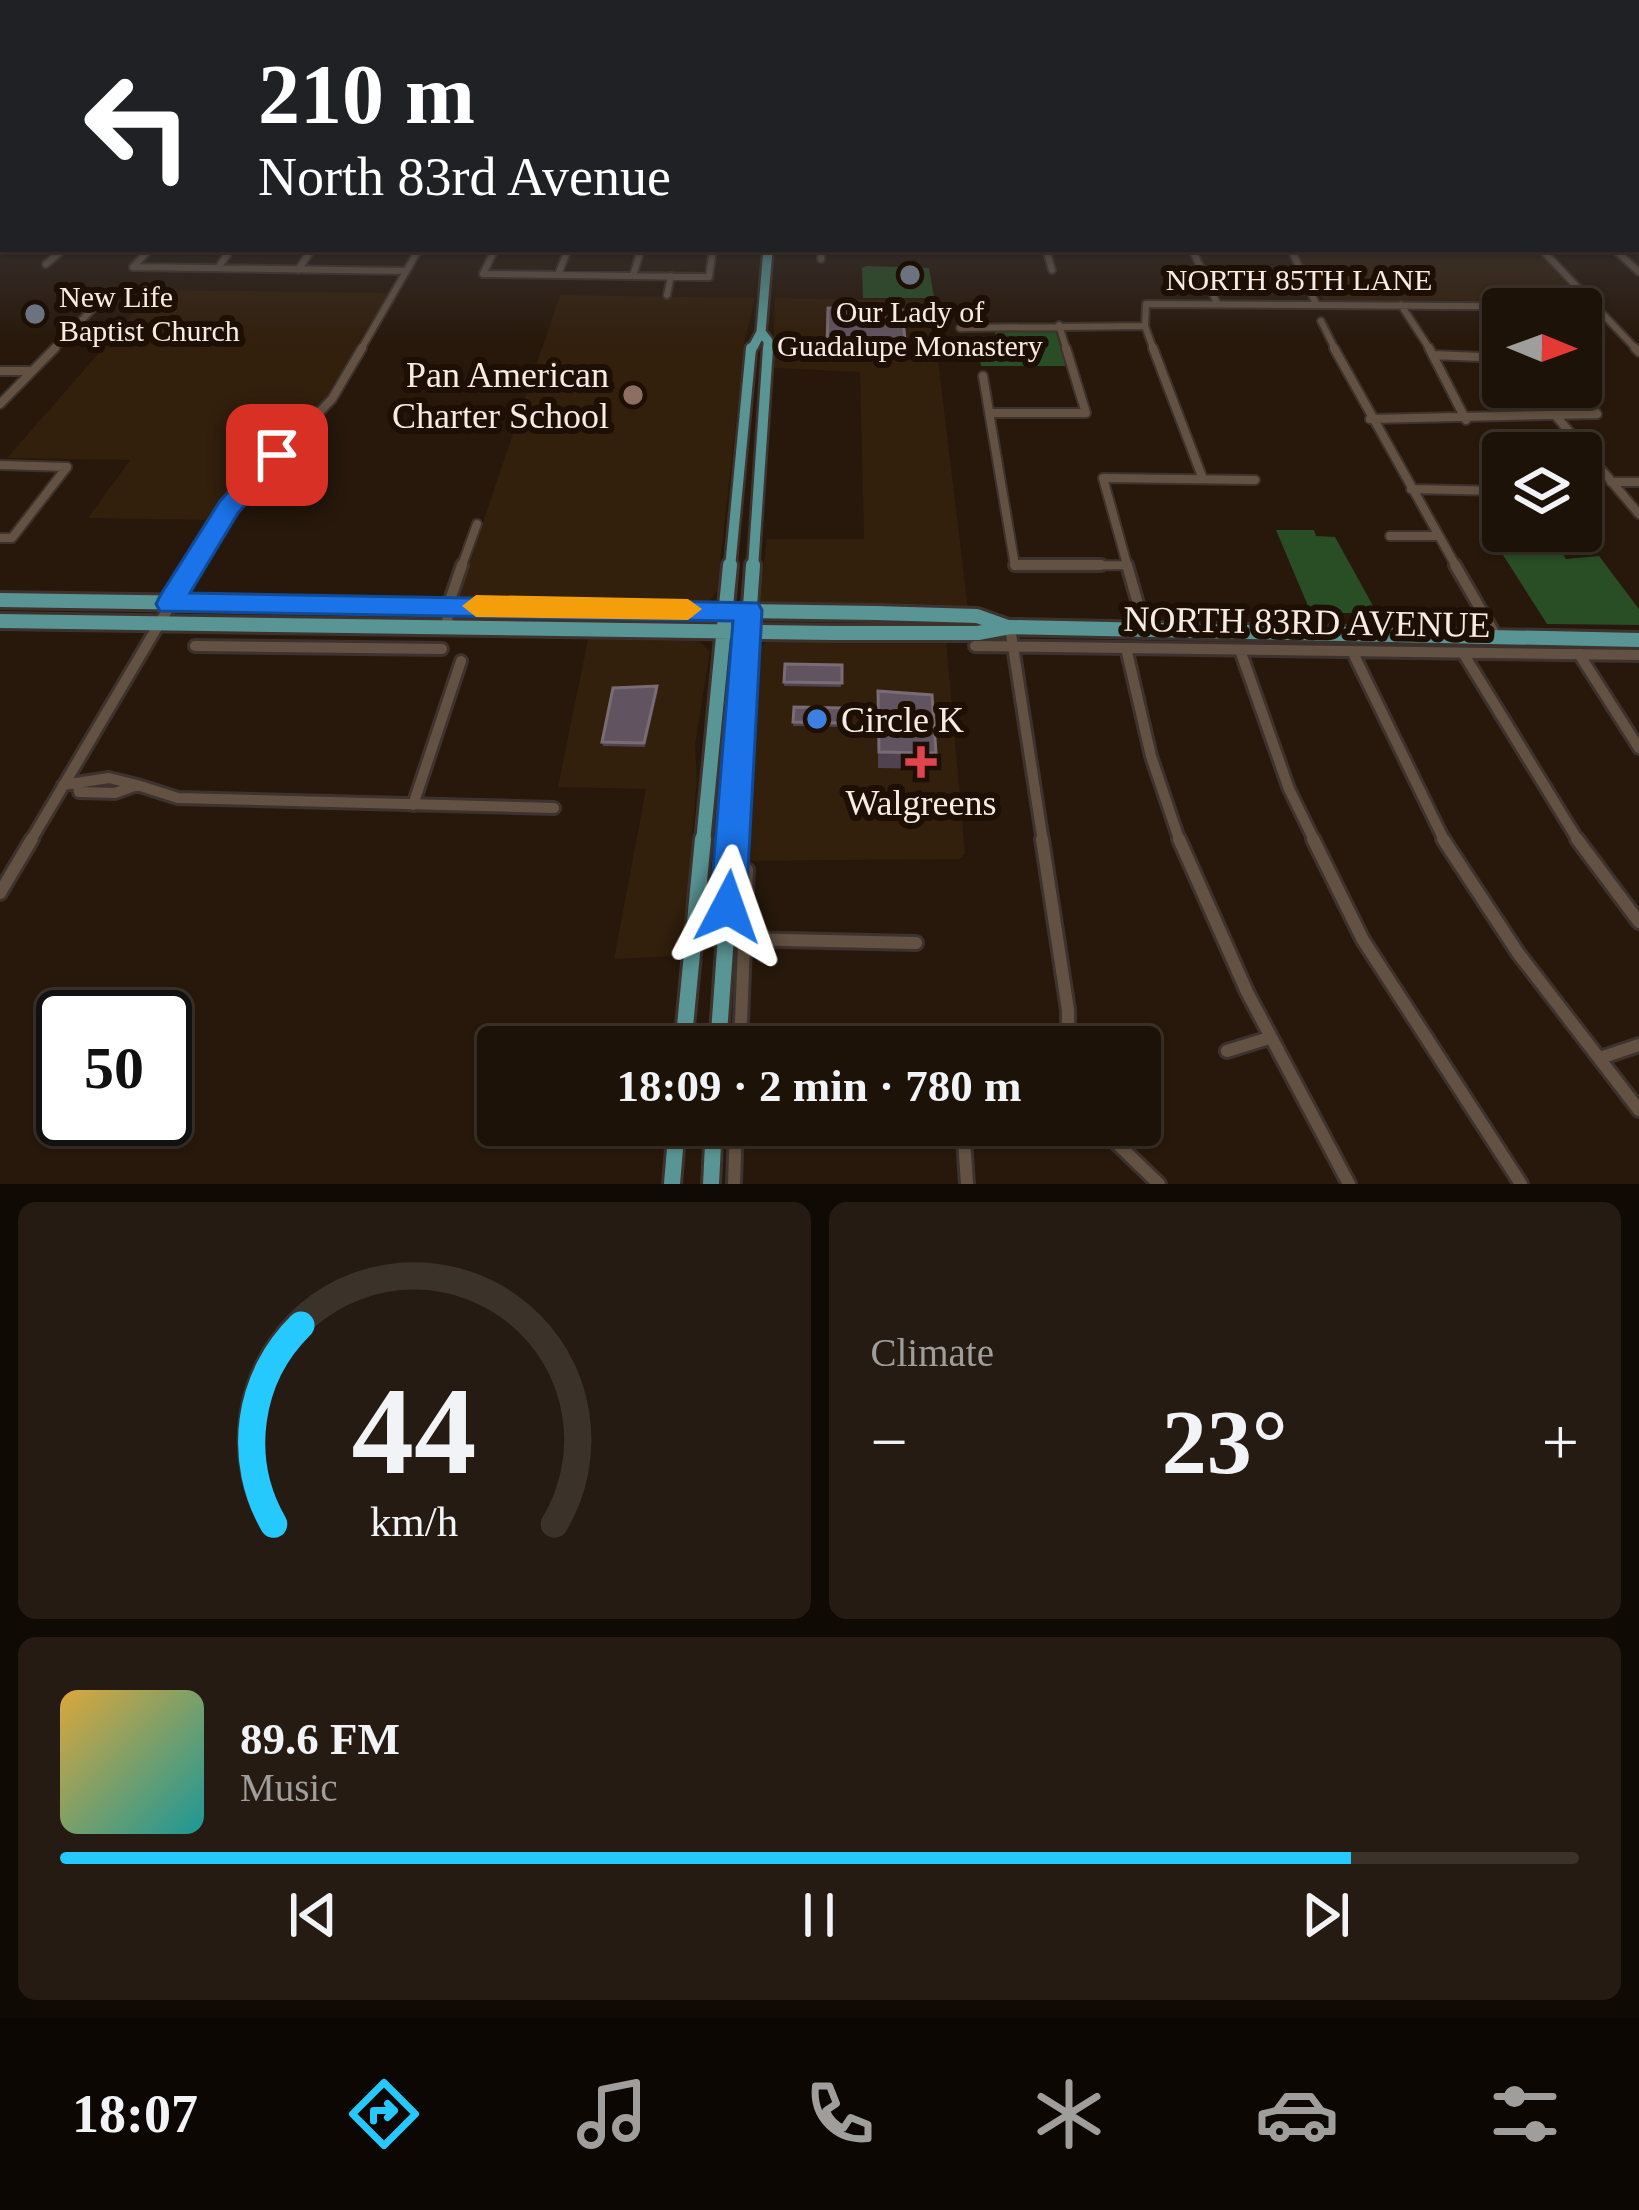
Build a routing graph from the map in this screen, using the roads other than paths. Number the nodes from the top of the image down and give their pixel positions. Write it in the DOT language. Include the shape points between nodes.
graph roads {
  1 [pos="60,252"];
  2 [pos="147,252"];
  3 [pos="229,252"];
  4 [pos="310,252"];
  5 [pos="416,252"];
  6 [pos="494,252"];
  7 [pos="567,252"];
  8 [pos="640,252"];
  9 [pos="713,252"];
  10 [pos="767,252"];
  11 [pos="1047,252"];
  12 [pos="1193,252"];
  13 [pos="1292,252"];
  14 [pos="1544,252"];
  15 [pos="46,264"];
  16 [pos="218,268"];
  17 [pos="298,270"];
  18 [pos="1052,270"];
  19 [pos="406,271"];
  20 [pos="558,275"];
  21 [pos="633,275"];
  22 [pos="671,276"];
  23 [pos="1578,288"];
  24 [pos="668,296"];
  25 [pos="103,298"];
  26 [pos="1217,303"];
  27 [pos="1316,304"];
  28 [pos="1401,305"];
  29 [pos="1482,306"];
  30 [pos="1602,313"];
  31 [pos="1321,321"];
  32 [pos="1059,325"];
  33 [pos="1145,326"];
  34 [pos="960,328"];
  35 [pos="761,332"];
  36 [pos="1637,348"];
  37 [pos="1433,356"];
  38 [pos="1482,357"];
  39 [pos="0,371"];
  40 [pos="31,371"];
  41 [pos="983,376"];
  42 [pos="0,404"];
  43 [pos="1592,408"];
  44 [pos="991,413"];
  45 [pos="1556,416"];
  46 [pos="1370,419"];
  47 [pos="1466,420"];
  48 [pos="741,445"];
  49 [pos="762,445"];
  50 [pos="0,464"];
  51 [pos="1203,479"];
  52 [pos="1255,480"];
  53 [pos="1611,482"];
  54 [pos="1639,482"];
  55 [pos="1412,489"];
  56 [pos="1482,490"];
  57 [pos="1639,514"];
  58 [pos="477,524"];
  59 [pos="1390,536"];
  60 [pos="1438,536"];
  61 [pos="6,538"];
  62 [pos="1128,566"];
  63 [pos="0,600"];
  64 [pos="170,604"];
  65 [pos="448,606"];
  66 [pos="724,610"];
  67 [pos="748,610"];
  68 [pos="0,621"];
  69 [pos="157,624"];
  70 [pos="448,626"];
  71 [pos="1010,627"];
  72 [pos="721,631"];
  73 [pos="746,632"];
  74 [pos="1146,632"];
  75 [pos="1498,638"];
  76 [pos="1639,640"];
  77 [pos="195,646"];
  78 [pos="975,646"];
  79 [pos="1012,646"];
  80 [pos="1126,648"];
  81 [pos="442,649"];
  82 [pos="1240,650"];
  83 [pos="1352,651"];
  84 [pos="1463,653"];
  85 [pos="1579,654"];
  86 [pos="1639,655"];
  87 [pos="461,661"];
  88 [pos="1639,748"];
  89 [pos="63,785"];
  90 [pos="413,805"];
  91 [pos="554,808"];
  92 [pos="747,870"];
  93 [pos="0,893"];
  94 [pos="1639,922"];
  95 [pos="691,938"];
  96 [pos="735,939"];
  97 [pos="916,943"];
  98 [pos="685,1026"];
  99 [pos="721,1026"];
  100 [pos="739,1026"];
  101 [pos="1068,1026"];
  102 [pos="1269,1038"];
  103 [pos="1639,1045"];
  104 [pos="1227,1051"];
  105 [pos="1600,1058"];
  106 [pos="1639,1110"];
  107 [pos="675,1146"];
  108 [pos="713,1146"];
  109 [pos="735,1146"];
  110 [pos="964,1146"];
  111 [pos="1120,1146"];
  112 [pos="672,1184"];
  113 [pos="711,1184"];
  114 [pos="734,1184"];
  115 [pos="967,1184"];
  116 [pos="1159,1184"];
  117 [pos="1349,1184"];
  118 [pos="1522,1184"];
  1 -- 15 [label="street"];
  2 -- 16 [label="street" via="133,267"];
  3 -- 16 [label="street"];
  4 -- 17 [label="street"];
  5 -- 19 [label="street"];
  6 -- 20 [label="street" via="483,274"];
  7 -- 20 [label="street"];
  8 -- 21 [label="street"];
  9 -- 22 [label="street" via="709,277"];
  10 -- 35 [label="main road"];
  11 -- 18 [label="street"];
  12 -- 26 [label="street"];
  13 -- 27 [label="street"];
  14 -- 23 [label="street"];
  16 -- 17 [label="street"];
  17 -- 19 [label="street"];
  19 -- 64 [label="street" via="332,399 242,490"];
  20 -- 21 [label="street"];
  21 -- 22 [label="street"];
  22 -- 24 [label="street"];
  25 -- 40 [label="street"];
  26 -- 27 [label="street, NORTH 85TH LANE"];
  26 -- 33 [label="street, NORTH 85TH LANE" via="1145,304"];
  27 -- 28 [label="street, NORTH 85TH LANE"];
  28 -- 29 [label="street, NORTH 85TH LANE"];
  28 -- 37 [label="street"];
  30 -- 36 [label="street"];
  31 -- 46 [label="street"];
  32 -- 33 [label="street, NORTH 85TH LANE"];
  32 -- 34 [label="street, NORTH 85TH LANE"];
  32 -- 44 [label="street" via="1086,413"];
  33 -- 51 [label="street"];
  35 -- 48 [label="main road" via="752,342"];
  35 -- 49 [label="main road" via="768,341"];
  37 -- 38 [label="street"];
  37 -- 47 [label="street"];
  39 -- 40 [label="street"];
  40 -- 42 [label="street"];
  41 -- 44 [label="street"];
  43 -- 45 [label="street" via="1597,414"];
  44 -- 62 [label="street" via="1015,566"];
  45 -- 47 [label="street"];
  45 -- 53 [label="street"];
  46 -- 47 [label="street"];
  46 -- 55 [label="street"];
  48 -- 49 [label="main road"];
  48 -- 66 [label="main road"];
  49 -- 67 [label="main road"];
  50 -- 61 [label="street" via="68,466"];
  51 -- 52 [label="street"];
  51 -- 62 [label="street" via="1103,478"];
  53 -- 54 [label="street"];
  53 -- 57 [label="street"];
  55 -- 56 [label="street"];
  55 -- 60 [label="street"];
  58 -- 65 [label="street"];
  59 -- 60 [label="street"];
  60 -- 75 [label="street"];
  62 -- 74 [label="street"];
  63 -- 64 [label="main road, NORTH 83RD AVENUE"];
  64 -- 65 [label="main road, NORTH 83RD AVENUE"];
  64 -- 69 [label="street"];
  65 -- 66 [label="main road, NORTH 83RD AVENUE"];
  65 -- 70 [label="street"];
  66 -- 67 [label="main road, NORTH 83RD AVENUE"];
  66 -- 72 [label="main road"];
  67 -- 71 [label="main road, NORTH 83RD AVENUE" via="977,616"];
  67 -- 73 [label="main road"];
  68 -- 69 [label="main road, NORTH 83RD AVENUE"];
  69 -- 70 [label="main road, NORTH 83RD AVENUE"];
  69 -- 89 [label="street"];
  70 -- 72 [label="main road, NORTH 83RD AVENUE"];
  71 -- 73 [label="main road, NORTH 83RD AVENUE"];
  71 -- 74 [label="main road, NORTH 83RD AVENUE"];
  71 -- 79 [label="street"];
  72 -- 73 [label="main road, NORTH 83RD AVENUE"];
  72 -- 95 [label="main road"];
  73 -- 96 [label="main road"];
  74 -- 75 [label="main road, NORTH 83RD AVENUE"];
  75 -- 76 [label="main road, NORTH 83RD AVENUE"];
  77 -- 81 [label="street"];
  78 -- 79 [label="street, NORTH 83RD AVENUE"];
  79 -- 80 [label="street, NORTH 83RD AVENUE"];
  79 -- 101 [label="street"];
  80 -- 82 [label="street, NORTH 83RD AVENUE"];
  80 -- 102 [label="street" via="1160,788"];
  82 -- 83 [label="street, NORTH 83RD AVENUE"];
  82 -- 118 [label="street" via="1289,789 1363,940"];
  83 -- 84 [label="street, NORTH 83RD AVENUE"];
  83 -- 105 [label="street" via="1437,829"];
  84 -- 85 [label="street, NORTH 83RD AVENUE"];
  84 -- 94 [label="street" via="1522,760"];
  85 -- 86 [label="street, NORTH 83RD AVENUE"];
  85 -- 88 [label="street"];
  87 -- 90 [label="street"];
  89 -- 90 [label="street" via="115,793 136,785 178,798"];
  89 -- 93 [label="street"];
  90 -- 91 [label="street"];
  92 -- 96 [label="street"];
  95 -- 96 [label="street"];
  95 -- 98 [label="main road"];
  96 -- 97 [label="street"];
  96 -- 99 [label="main road"];
  96 -- 100 [label="street"];
  102 -- 104 [label="street"];
  102 -- 117 [label="street"];
  103 -- 105 [label="street"];
  105 -- 106 [label="street"];
  107 -- 112 [label="main road"];
  108 -- 113 [label="main road"];
  109 -- 114 [label="street"];
  110 -- 115 [label="street"];
  111 -- 116 [label="street"];
}
